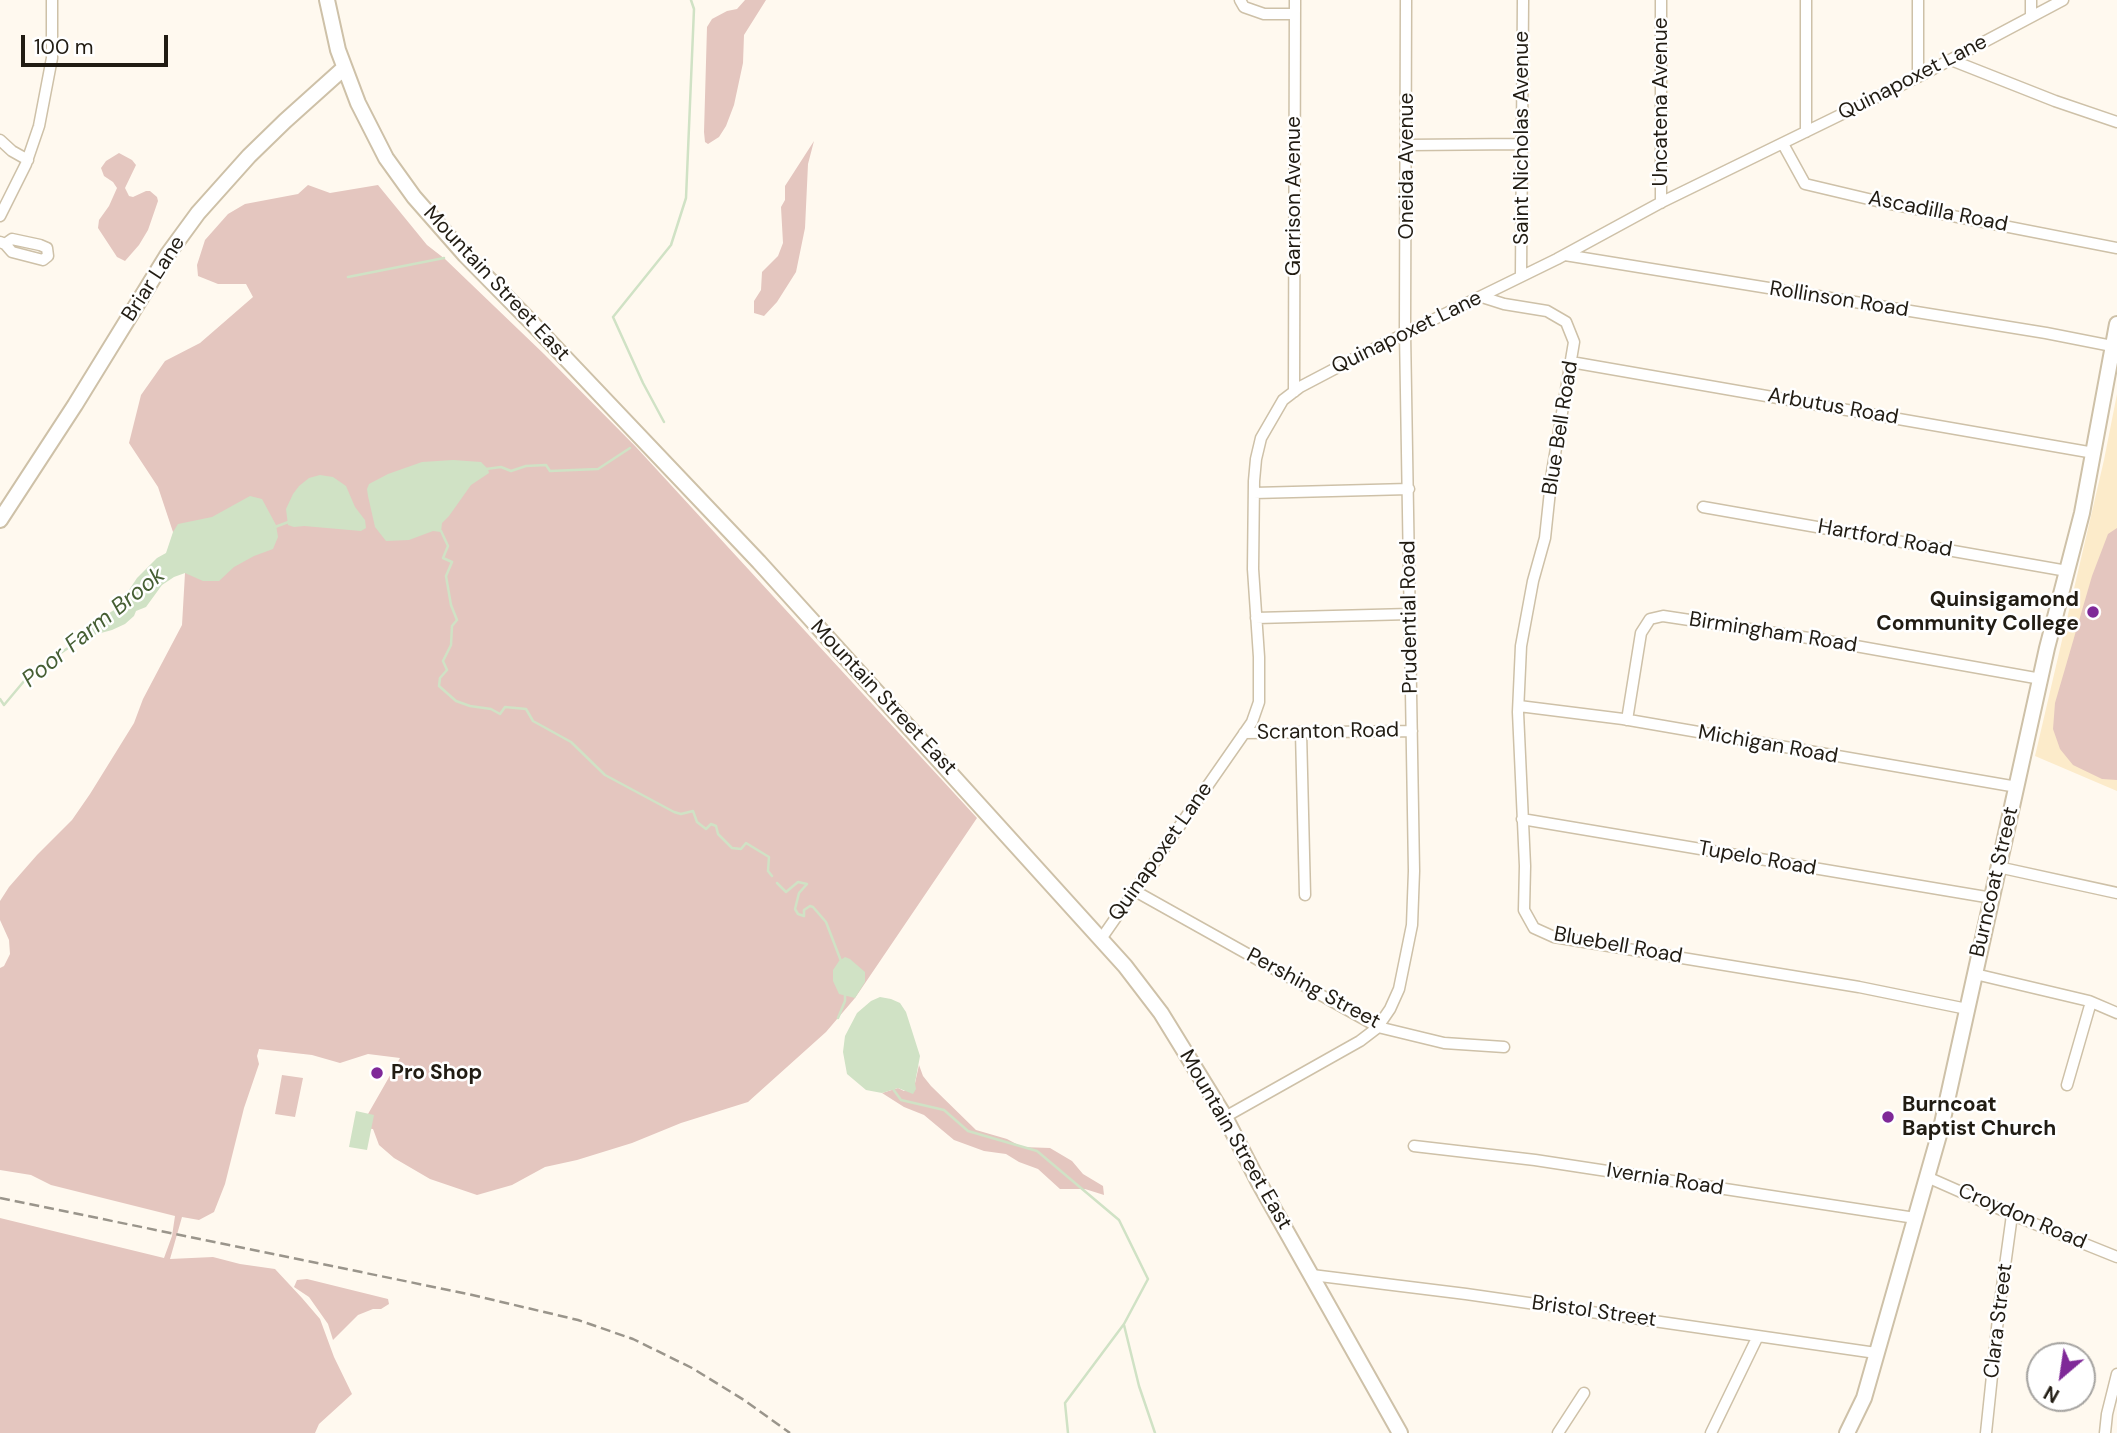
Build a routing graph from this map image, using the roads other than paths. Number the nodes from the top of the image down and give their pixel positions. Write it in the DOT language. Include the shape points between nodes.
graph roads {
  1 [pos="52,0"];
  2 [pos="327,0"];
  3 [pos="1240,0"];
  4 [pos="1295,0"];
  5 [pos="1406,0"];
  6 [pos="1523,0"];
  7 [pos="1661,0"];
  8 [pos="1806,0"];
  9 [pos="1918,0"];
  10 [pos="2031,0"];
  11 [pos="2063,0"];
  12 [pos="1295,15"];
  13 [pos="2031,17"];
  14 [pos="1951,60"];
  15 [pos="344,68"];
  16 [pos="1918,77"];
  17 [pos="2117,122"];
  18 [pos="1806,132"];
  19 [pos="0,140"];
  20 [pos="1521,144"];
  21 [pos="1783,144"];
  22 [pos="1408,145"];
  23 [pos="28,160"];
  24 [pos="1661,203"];
  25 [pos="0,216"];
  26 [pos="2117,248"];
  27 [pos="1565,255"];
  28 [pos="1521,275"];
  29 [pos="1482,297"];
  30 [pos="2117,324"];
  31 [pos="1405,332"];
  32 [pos="2112,346"];
  33 [pos="1571,362"];
  34 [pos="1294,392"];
  35 [pos="2094,453"];
  36 [pos="1409,489"];
  37 [pos="1254,493"];
  38 [pos="1703,507"];
  39 [pos="0,520"];
  40 [pos="2067,571"];
  41 [pos="1410,614"];
  42 [pos="1256,618"];
  43 [pos="1525,621"];
  44 [pos="2041,679"];
  45 [pos="1519,706"];
  46 [pos="1627,720"];
  47 [pos="1412,731"];
  48 [pos="1301,732"];
  49 [pos="1244,733"];
  50 [pos="2017,787"];
  51 [pos="1522,819"];
  52 [pos="1998,867"];
  53 [pos="1135,891"];
  54 [pos="2117,892"];
  55 [pos="1305,895"];
  56 [pos="1992,898"];
  57 [pos="1101,939"];
  58 [pos="1975,974"];
  59 [pos="2091,1002"];
  60 [pos="1967,1009"];
  61 [pos="2117,1013"];
  62 [pos="1378,1027"];
  63 [pos="1504,1047"];
  64 [pos="2067,1085"];
  65 [pos="1225,1117"];
  66 [pos="1414,1146"];
  67 [pos="1927,1177"];
  68 [pos="2012,1214"];
  69 [pos="1915,1218"];
  70 [pos="2117,1257"];
  71 [pos="1312,1275"];
  72 [pos="1758,1336"];
  73 [pos="1876,1353"];
  74 [pos="2117,1374"];
  75 [pos="1584,1393"];
  76 [pos="2112,1416"];
  77 [pos="1986,1430"];
  78 [pos="1400,1433"];
  79 [pos="1558,1433"];
  80 [pos="1711,1433"];
  81 [pos="1847,1433"];
  82 [pos="2105,1433"];
  1 -- 23 [label="street" via="52,58"];
  2 -- 15 [label="main road, Mountain Street East"];
  3 -- 12 [label="street" via="1244,7 1264,14"];
  4 -- 12 [label="street, Garrison Avenue"];
  5 -- 22 [label="street, Oneida Avenue"];
  6 -- 20 [label="street, Saint Nicholas Avenue"];
  7 -- 24 [label="street, Uncatena Avenue"];
  8 -- 18 [label="street"];
  9 -- 16 [label="street"];
  10 -- 13 [label="street"];
  11 -- 13 [label="street, Quinapoxet Lane"];
  12 -- 34 [label="street, Garrison Avenue"];
  13 -- 14 [label="street, Quinapoxet Lane"];
  14 -- 16 [label="street, Quinapoxet Lane"];
  14 -- 17 [label="street"];
  15 -- 39 [label="main road, Briar Lane" via="254,151 198,212"];
  15 -- 57 [label="main road, Mountain Street East" via="386,158 435,222 759,562"];
  16 -- 18 [label="street, Quinapoxet Lane"];
  18 -- 21 [label="street, Quinapoxet Lane"];
  19 -- 23 [label="street"];
  20 -- 22 [label="street"];
  20 -- 28 [label="street, Saint Nicholas Avenue"];
  21 -- 24 [label="street, Quinapoxet Lane"];
  21 -- 26 [label="street, Ascadilla Road" via="1805,184"];
  22 -- 31 [label="street, Oneida Avenue"];
  23 -- 25 [label="street"];
  24 -- 27 [label="street, Quinapoxet Lane"];
  27 -- 28 [label="street, Quinapoxet Lane"];
  27 -- 32 [label="street, Rollinson Road"];
  28 -- 29 [label="street, Quinapoxet Lane"];
  29 -- 31 [label="street, Quinapoxet Lane"];
  29 -- 33 [label="street, Blue Bell Road" via="1548,311 1566,322 1574,342"];
  30 -- 32 [label="main road, Burncoat Street"];
  31 -- 34 [label="street, Quinapoxet Lane"];
  31 -- 36 [label="street, Prudential Road"];
  32 -- 35 [label="main road, Burncoat Street"];
  33 -- 35 [label="street, Arbutus Road"];
  33 -- 43 [label="street, Blue Bell Road" via="1545,538"];
  34 -- 37 [label="street, Quinapoxet Lane" via="1283,400 1261,438"];
  35 -- 40 [label="main road, Burncoat Street"];
  36 -- 37 [label="street"];
  36 -- 41 [label="street, Prudential Road"];
  37 -- 42 [label="street, Quinapoxet Lane"];
  38 -- 40 [label="street, Hartford Road"];
  40 -- 44 [label="main road, Burncoat Street"];
  41 -- 42 [label="street"];
  41 -- 47 [label="street, Prudential Road"];
  42 -- 49 [label="street, Quinapoxet Lane" via="1259,702"];
  43 -- 45 [label="street, Bluebell Road"];
  44 -- 46 [label="street, Birmingham Road" via="1663,616 1650,619 1641,633"];
  44 -- 50 [label="main road, Burncoat Street"];
  45 -- 46 [label="street, Michigan Road"];
  45 -- 51 [label="street, Bluebell Road"];
  46 -- 50 [label="street, Michigan Road"];
  47 -- 48 [label="street, Scranton Road"];
  47 -- 62 [label="street, Prudential Road" via="1412,925 1399,989"];
  48 -- 49 [label="street, Scranton Road"];
  48 -- 55 [label="street"];
  49 -- 53 [label="street, Quinapoxet Lane"];
  50 -- 52 [label="main road, Burncoat Street"];
  51 -- 56 [label="street, Tupelo Road"];
  51 -- 60 [label="street, Bluebell Road" via="1524,910 1534,928 1554,937"];
  52 -- 54 [label="street"];
  52 -- 56 [label="main road, Burncoat Street"];
  53 -- 57 [label="street, Quinapoxet Lane"];
  53 -- 62 [label="street, Pershing Street"];
  56 -- 58 [label="main road, Burncoat Street"];
  57 -- 65 [label="main road, Mountain Street East" via="1161,1013"];
  58 -- 59 [label="street"];
  58 -- 60 [label="main road, Burncoat Street"];
  59 -- 61 [label="street"];
  59 -- 64 [label="street"];
  60 -- 67 [label="main road, Burncoat Street"];
  62 -- 63 [label="street, Pershing Street" via="1444,1043"];
  62 -- 65 [label="street"];
  65 -- 71 [label="main road, Mountain Street East"];
  66 -- 69 [label="street, Ivernia Road"];
  67 -- 68 [label="street, Croydon Road"];
  67 -- 69 [label="main road, Burncoat Street"];
  68 -- 70 [label="street, Croydon Road"];
  68 -- 77 [label="street, Clara Street"];
  69 -- 73 [label="main road, Burncoat Street"];
  71 -- 72 [label="street, Bristol Street"];
  71 -- 78 [label="main road, Mountain Street East"];
  72 -- 73 [label="street, Bristol Street"];
  72 -- 80 [label="street"];
  73 -- 81 [label="main road, Burncoat Street" via="1864,1398"];
  74 -- 76 [label="street"];
  75 -- 79 [label="street"];
  76 -- 82 [label="street"];
}
